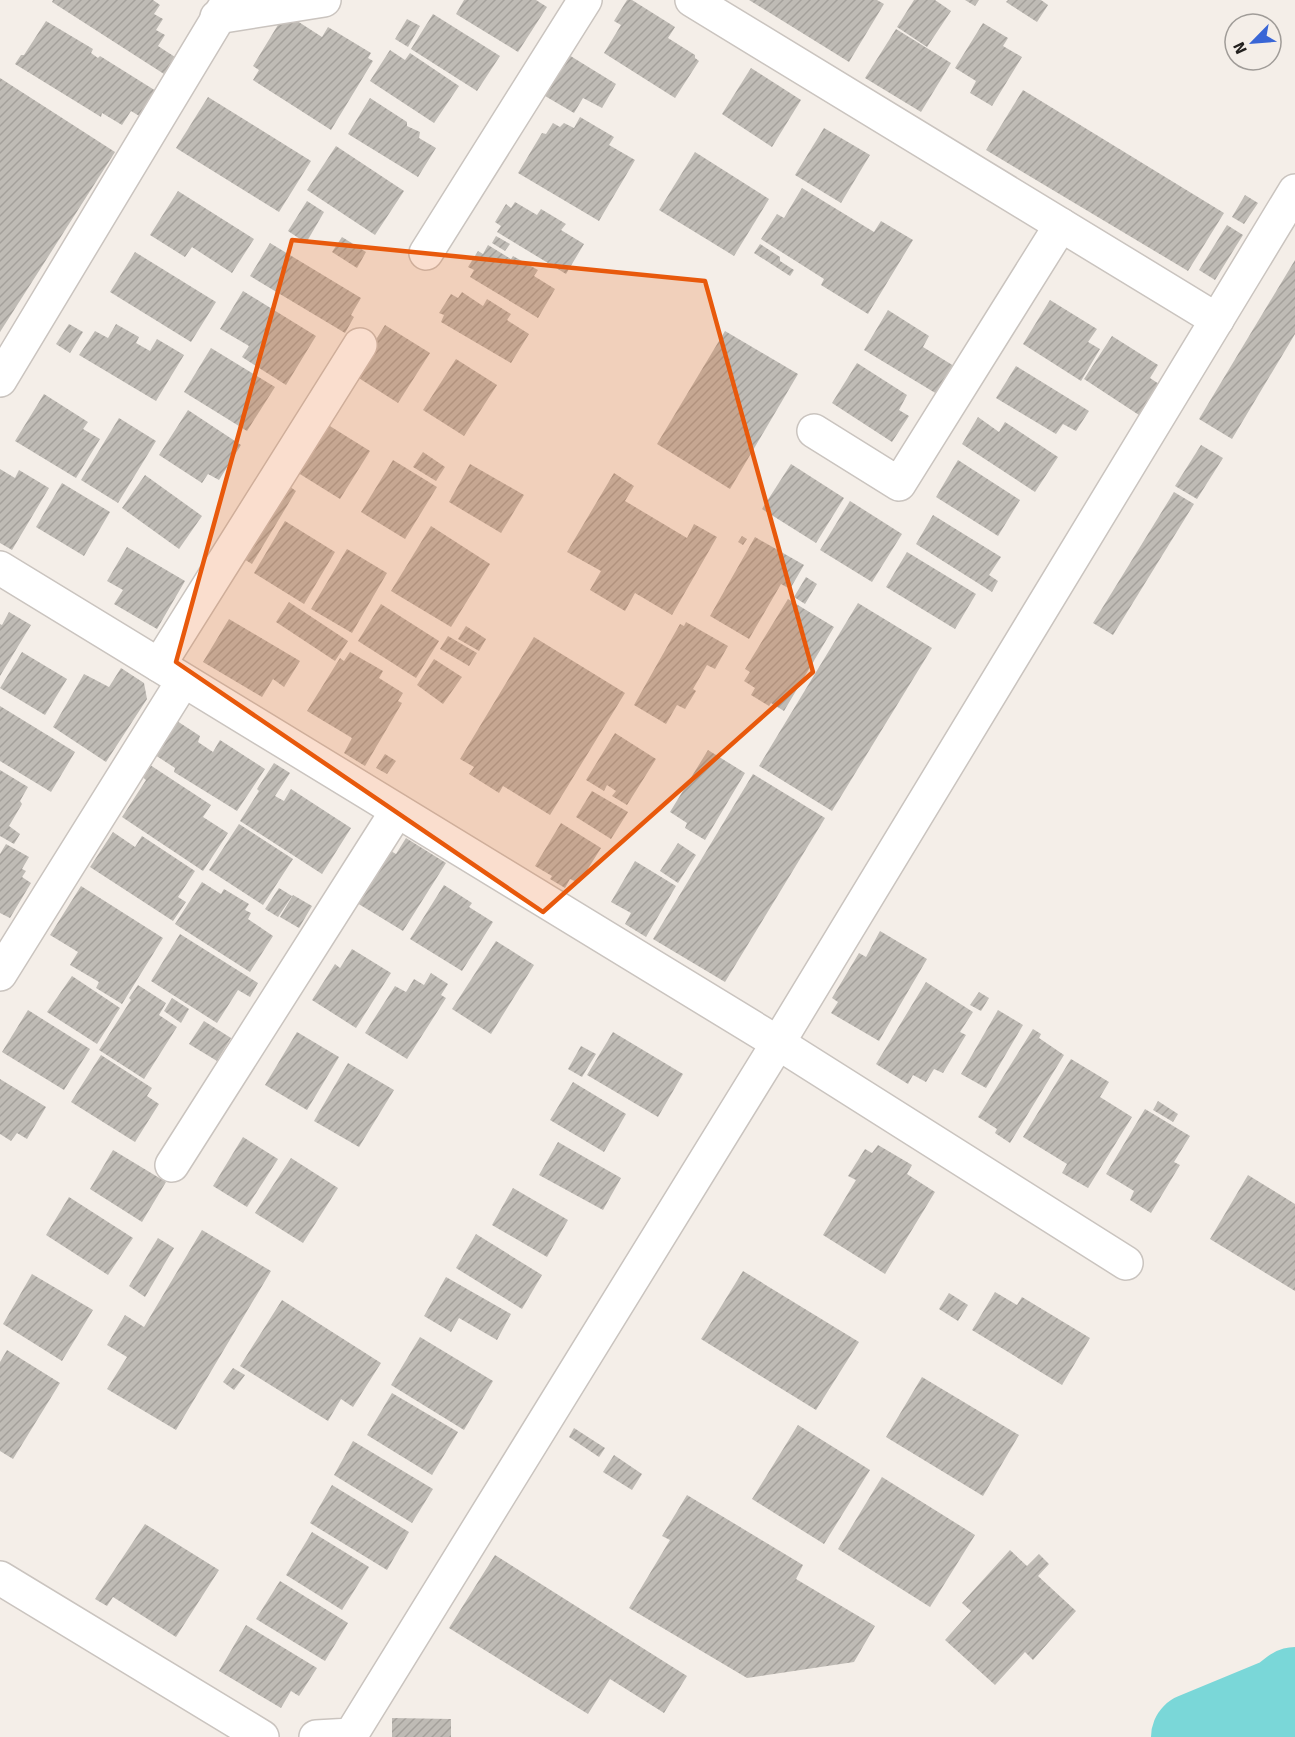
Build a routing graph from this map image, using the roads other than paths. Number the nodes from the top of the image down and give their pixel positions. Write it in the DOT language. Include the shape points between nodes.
graph roads {
  1 [pos="324,0"];
  2 [pos="585,0"];
  3 [pos="692,0"];
  4 [pos="223,9"];
  5 [pos="1295,191"];
  6 [pos="1060,225"];
  7 [pos="426,253"];
  8 [pos="1217,320"];
  9 [pos="360,345"];
  10 [pos="0,380"];
  11 [pos="814,431"];
  12 [pos="0,568"];
  13 [pos="171,673"];
  14 [pos="397,811"];
  15 [pos="0,974"];
  16 [pos="778,1043"];
  17 [pos="172,1165"];
  18 [pos="1126,1263"];
  19 [pos="0,1578"];
  20 [pos="262,1737"];
  21 [pos="316,1737"];
  1 -- 4 [label="street"];
  2 -- 7 [label="street"];
  3 -- 6 [label="street"];
  4 -- 10 [label="street"];
  5 -- 8 [label="street"];
  6 -- 8 [label="street"];
  6 -- 11 [label="street" via="899,484"];
  8 -- 16 [label="street"];
  9 -- 13 [label="street"];
  12 -- 13 [label="street"];
  13 -- 14 [label="street"];
  13 -- 15 [label="street"];
  14 -- 16 [label="street"];
  14 -- 17 [label="street"];
  16 -- 18 [label="street"];
  16 -- 21 [label="street" via="351,1735"];
  19 -- 20 [label="street"];
}
